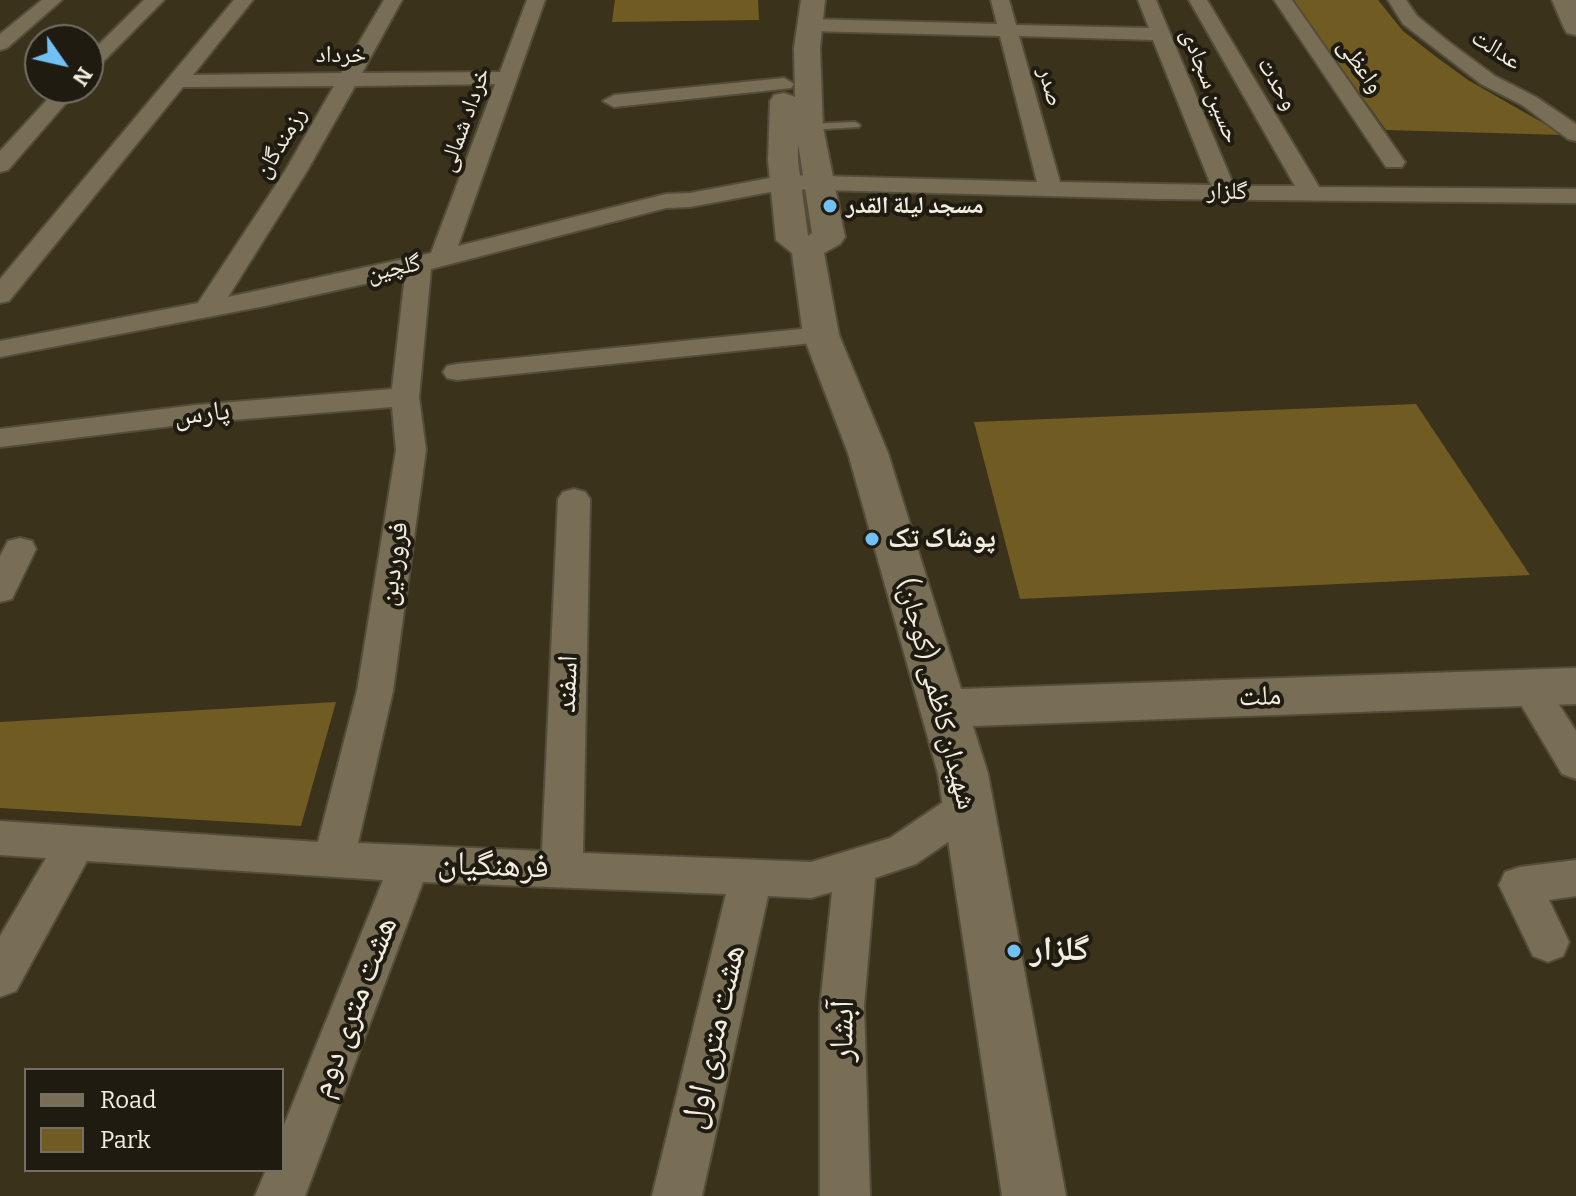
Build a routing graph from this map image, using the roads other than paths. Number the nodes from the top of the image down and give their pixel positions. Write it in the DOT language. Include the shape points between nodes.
graph roads {
  1 [pos="53,0"];
  2 [pos="155,0"];
  3 [pos="244,0"];
  4 [pos="393,0"];
  5 [pos="536,0"];
  6 [pos="790,0"];
  7 [pos="1000,0"];
  8 [pos="1147,0"];
  9 [pos="1198,0"];
  10 [pos="1283,0"];
  11 [pos="1397,0"];
  12 [pos="1564,0"];
  13 [pos="812,12"];
  14 [pos="1576,28"];
  15 [pos="1007,30"];
  16 [pos="1161,34"];
  17 [pos="0,44"];
  18 [pos="104,50"];
  19 [pos="507,78"];
  20 [pos="176,81"];
  21 [pos="347,82"];
  22 [pos="784,84"];
  23 [pos="614,101"];
  24 [pos="55,104"];
  25 [pos="855,125"];
  26 [pos="809,127"];
  27 [pos="1576,134"];
  28 [pos="1394,162"];
  29 [pos="0,165"];
  30 [pos="817,173"];
  31 [pos="785,175"];
  32 [pos="1050,187"];
  33 [pos="1225,192"];
  34 [pos="1311,193"];
  35 [pos="1576,196"];
  36 [pos="807,249"];
  37 [pos="430,260"];
  38 [pos="0,295"];
  39 [pos="207,309"];
  40 [pos="821,335"];
  41 [pos="0,349"];
  42 [pos="457,372"];
  43 [pos="405,397"];
  44 [pos="0,438"];
  45 [pos="574,499"];
  46 [pos="20,549"];
  47 [pos="0,590"];
  48 [pos="1576,686"];
  49 [pos="1529,688"];
  50 [pos="943,708"];
  51 [pos="1576,763"];
  52 [pos="969,806"];
  53 [pos="0,838"];
  54 [pos="76,843"];
  55 [pos="334,860"];
  56 [pos="410,863"];
  57 [pos="855,867"];
  58 [pos="562,869"];
  59 [pos="751,878"];
  60 [pos="1576,878"];
  61 [pos="1548,942"];
  62 [pos="0,977"];
  63 [pos="280,1196"];
  64 [pos="677,1196"];
  65 [pos="845,1196"];
  66 [pos="1034,1196"];
  1 -- 17 [label="street"];
  2 -- 18 [label="street"];
  3 -- 20 [label="street"];
  4 -- 21 [label="street, رزمندگان"];
  5 -- 19 [label="street, خرداد شمالی"];
  6 -- 22 [label="main road, شهیدان کاظمی (کوجان)"];
  7 -- 15 [label="street, صدر"];
  8 -- 16 [label="street, حسین سجادی"];
  9 -- 34 [label="street, وحدت"];
  10 -- 28 [label="street, واعظی"];
  11 -- 27 [label="street, عدالت" via="1410,20 1442,46"];
  12 -- 14 [label="main road"];
  13 -- 15 [label="street"];
  13 -- 26 [label="main road" via="807,48"];
  15 -- 16 [label="street"];
  15 -- 32 [label="street, صدر"];
  16 -- 33 [label="street, حسین سجادی"];
  19 -- 21 [label="street, خرداد"];
  19 -- 37 [label="street, خرداد شمالی"];
  20 -- 21 [label="street, خرداد"];
  20 -- 38 [label="street"];
  21 -- 39 [label="street, رزمندگان"];
  22 -- 23 [label="street"];
  22 -- 31 [label="main road, شهیدان کاظمی (کوجان)"];
  24 -- 29 [label="street"];
  25 -- 26 [label="lane"];
  26 -- 30 [label="main road"];
  30 -- 31 [label="street, گلزار"];
  30 -- 32 [label="street, گلزار" via="877,183"];
  30 -- 36 [label="main road" via="829,237"];
  31 -- 36 [label="main road, شهیدان کاظمی (کوجان)" via="792,240"];
  31 -- 37 [label="street, گلچین"];
  32 -- 33 [label="street, گلزار"];
  33 -- 34 [label="street, گلزار"];
  34 -- 35 [label="street, گلزار"];
  36 -- 40 [label="main road, شهیدان کاظمی (کوجان)"];
  37 -- 39 [label="street, گلچین"];
  37 -- 43 [label="street, فروردین"];
  39 -- 41 [label="street, گلچین"];
  40 -- 42 [label="street"];
  40 -- 50 [label="main road, شهیدان کاظمی (کوجان)" via="868,453"];
  43 -- 44 [label="street, پارس" via="196,414"];
  43 -- 55 [label="street, فروردین" via="411,450 375,691"];
  45 -- 58 [label="street, اسفند"];
  46 -- 47 [label="street"];
  48 -- 49 [label="main road, ملت"];
  49 -- 50 [label="main road, ملت"];
  49 -- 51 [label="street"];
  50 -- 52 [label="main road, شهیدان کاظمی (کوجان)"];
  52 -- 57 [label="street, فرهنگیان" via="902,852"];
  52 -- 66 [label="main road, شهیدان کاظمی (کوجان)"];
  53 -- 54 [label="street, فرهنگیان"];
  54 -- 55 [label="street, فرهنگیان"];
  54 -- 62 [label="street"];
  55 -- 56 [label="street, فرهنگیان"];
  56 -- 58 [label="street, فرهنگیان"];
  56 -- 63 [label="street, هشت متری دوم"];
  57 -- 59 [label="street, فرهنگیان" via="811,880"];
  57 -- 65 [label="street, آبشار" via="842,1006"];
  58 -- 59 [label="street, فرهنگیان"];
  59 -- 64 [label="street, هشت متری اول"];
  60 -- 61 [label="street" via="1520,885"];
}
